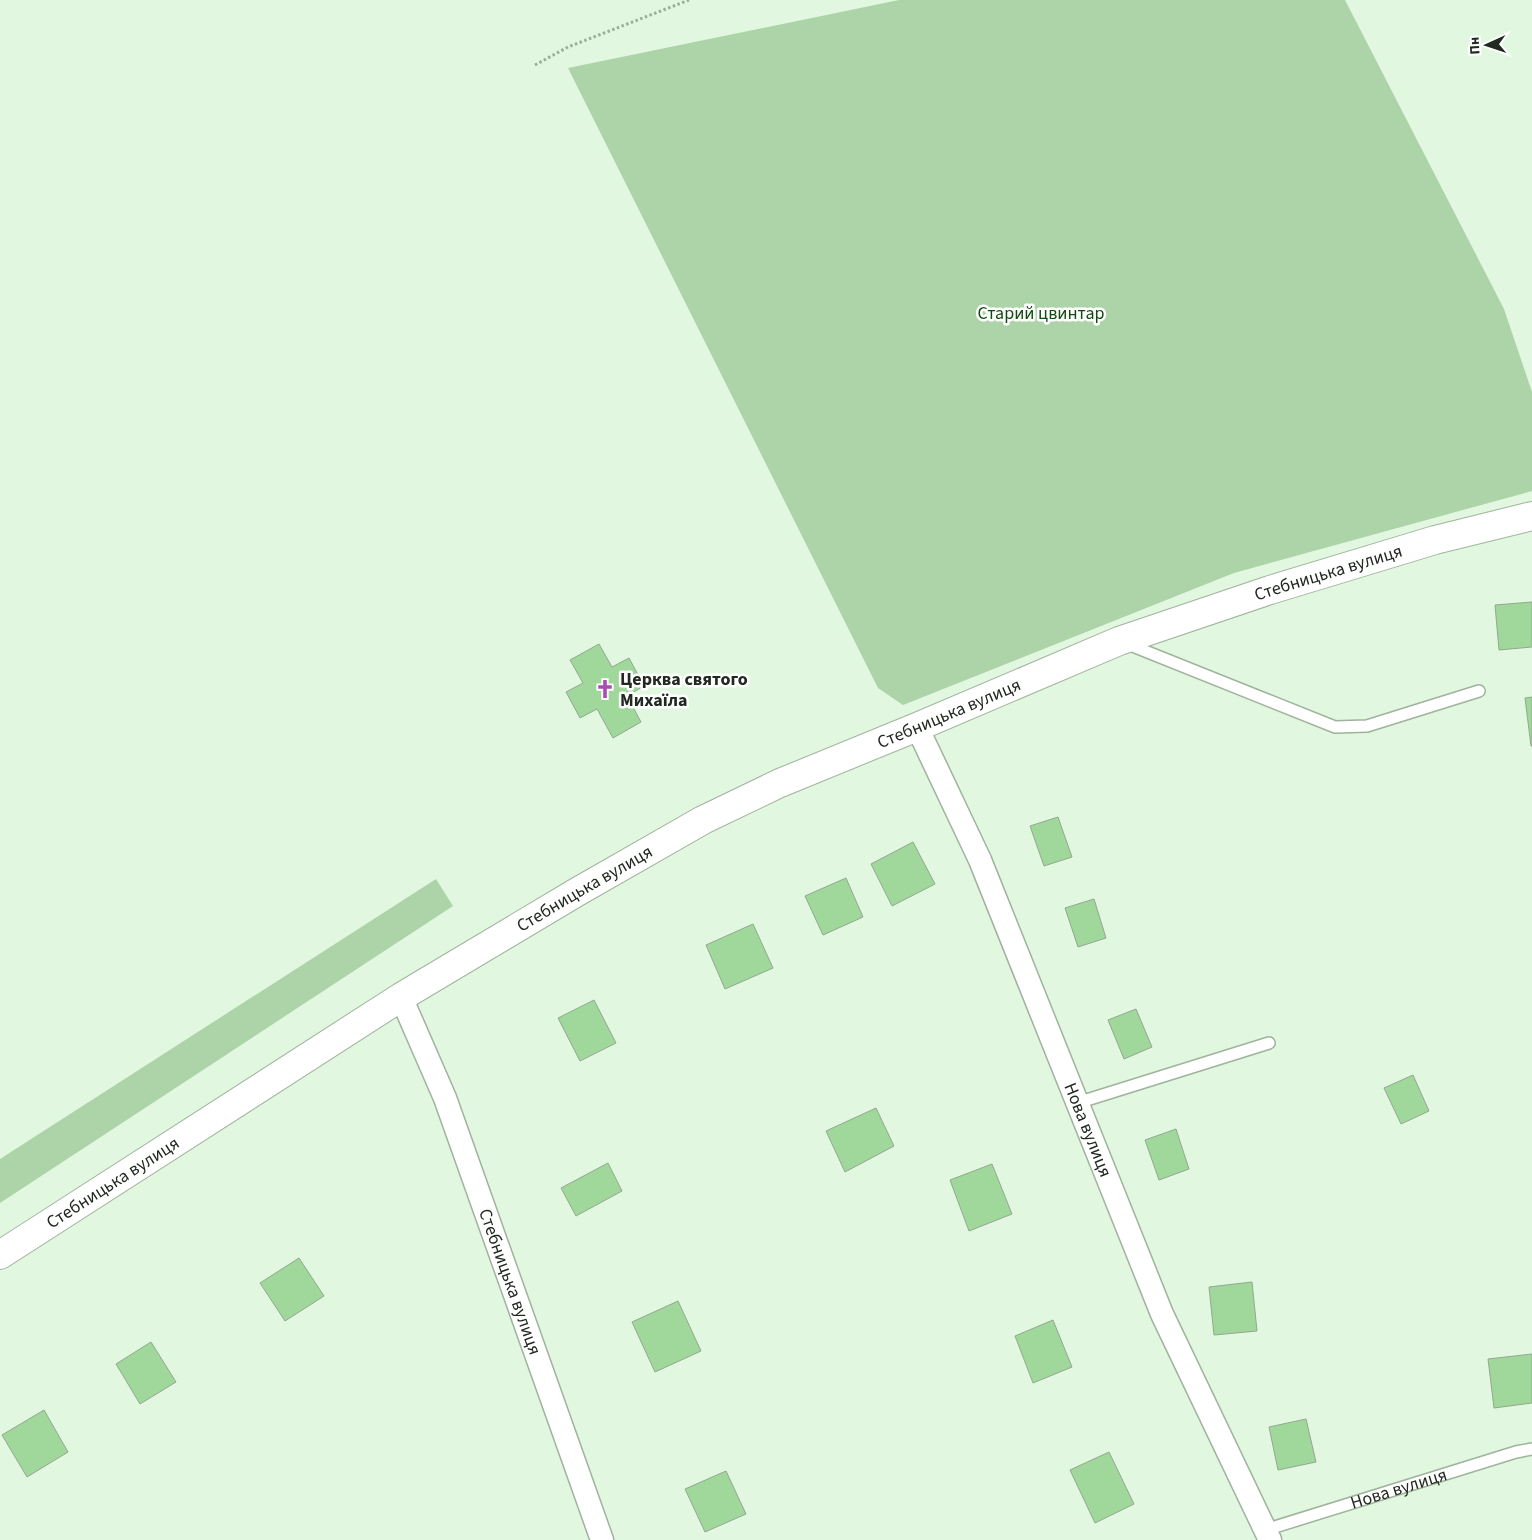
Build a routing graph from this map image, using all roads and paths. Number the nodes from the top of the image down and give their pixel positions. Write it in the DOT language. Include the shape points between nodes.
graph roads {
  1 [pos="689,0"];
  2 [pos="535,65"];
  3 [pos="1532,516"];
  4 [pos="1119,641"];
  5 [pos="1478,691"];
  6 [pos="917,727"];
  7 [pos="402,997"];
  8 [pos="1269,1043"];
  9 [pos="1076,1103"];
  10 [pos="0,1255"];
  11 [pos="1532,1449"];
  12 [pos="1268,1535"];
  13 [pos="602,1540"];
  1 -- 2 [label="path" via="568,47"];
  3 -- 4 [label="street, Стебницька вулиця" via="1426,543 1270,590"];
  4 -- 5 [label="lane" via="1335,727 1367,726"];
  4 -- 6 [label="street, Стебницька вулиця"];
  6 -- 7 [label="street, Стебницька вулиця" via="780,783 703,820"];
  6 -- 9 [label="street, Нова вулиця" via="980,860"];
  7 -- 10 [label="street, Стебницька вулиця"];
  7 -- 13 [label="street, Стебницька вулиця" via="445,1098"];
  8 -- 9 [label="lane"];
  9 -- 12 [label="street, Нова вулиця" via="1162,1314"];
  11 -- 12 [label="lane, Нова вулиця"];
}
